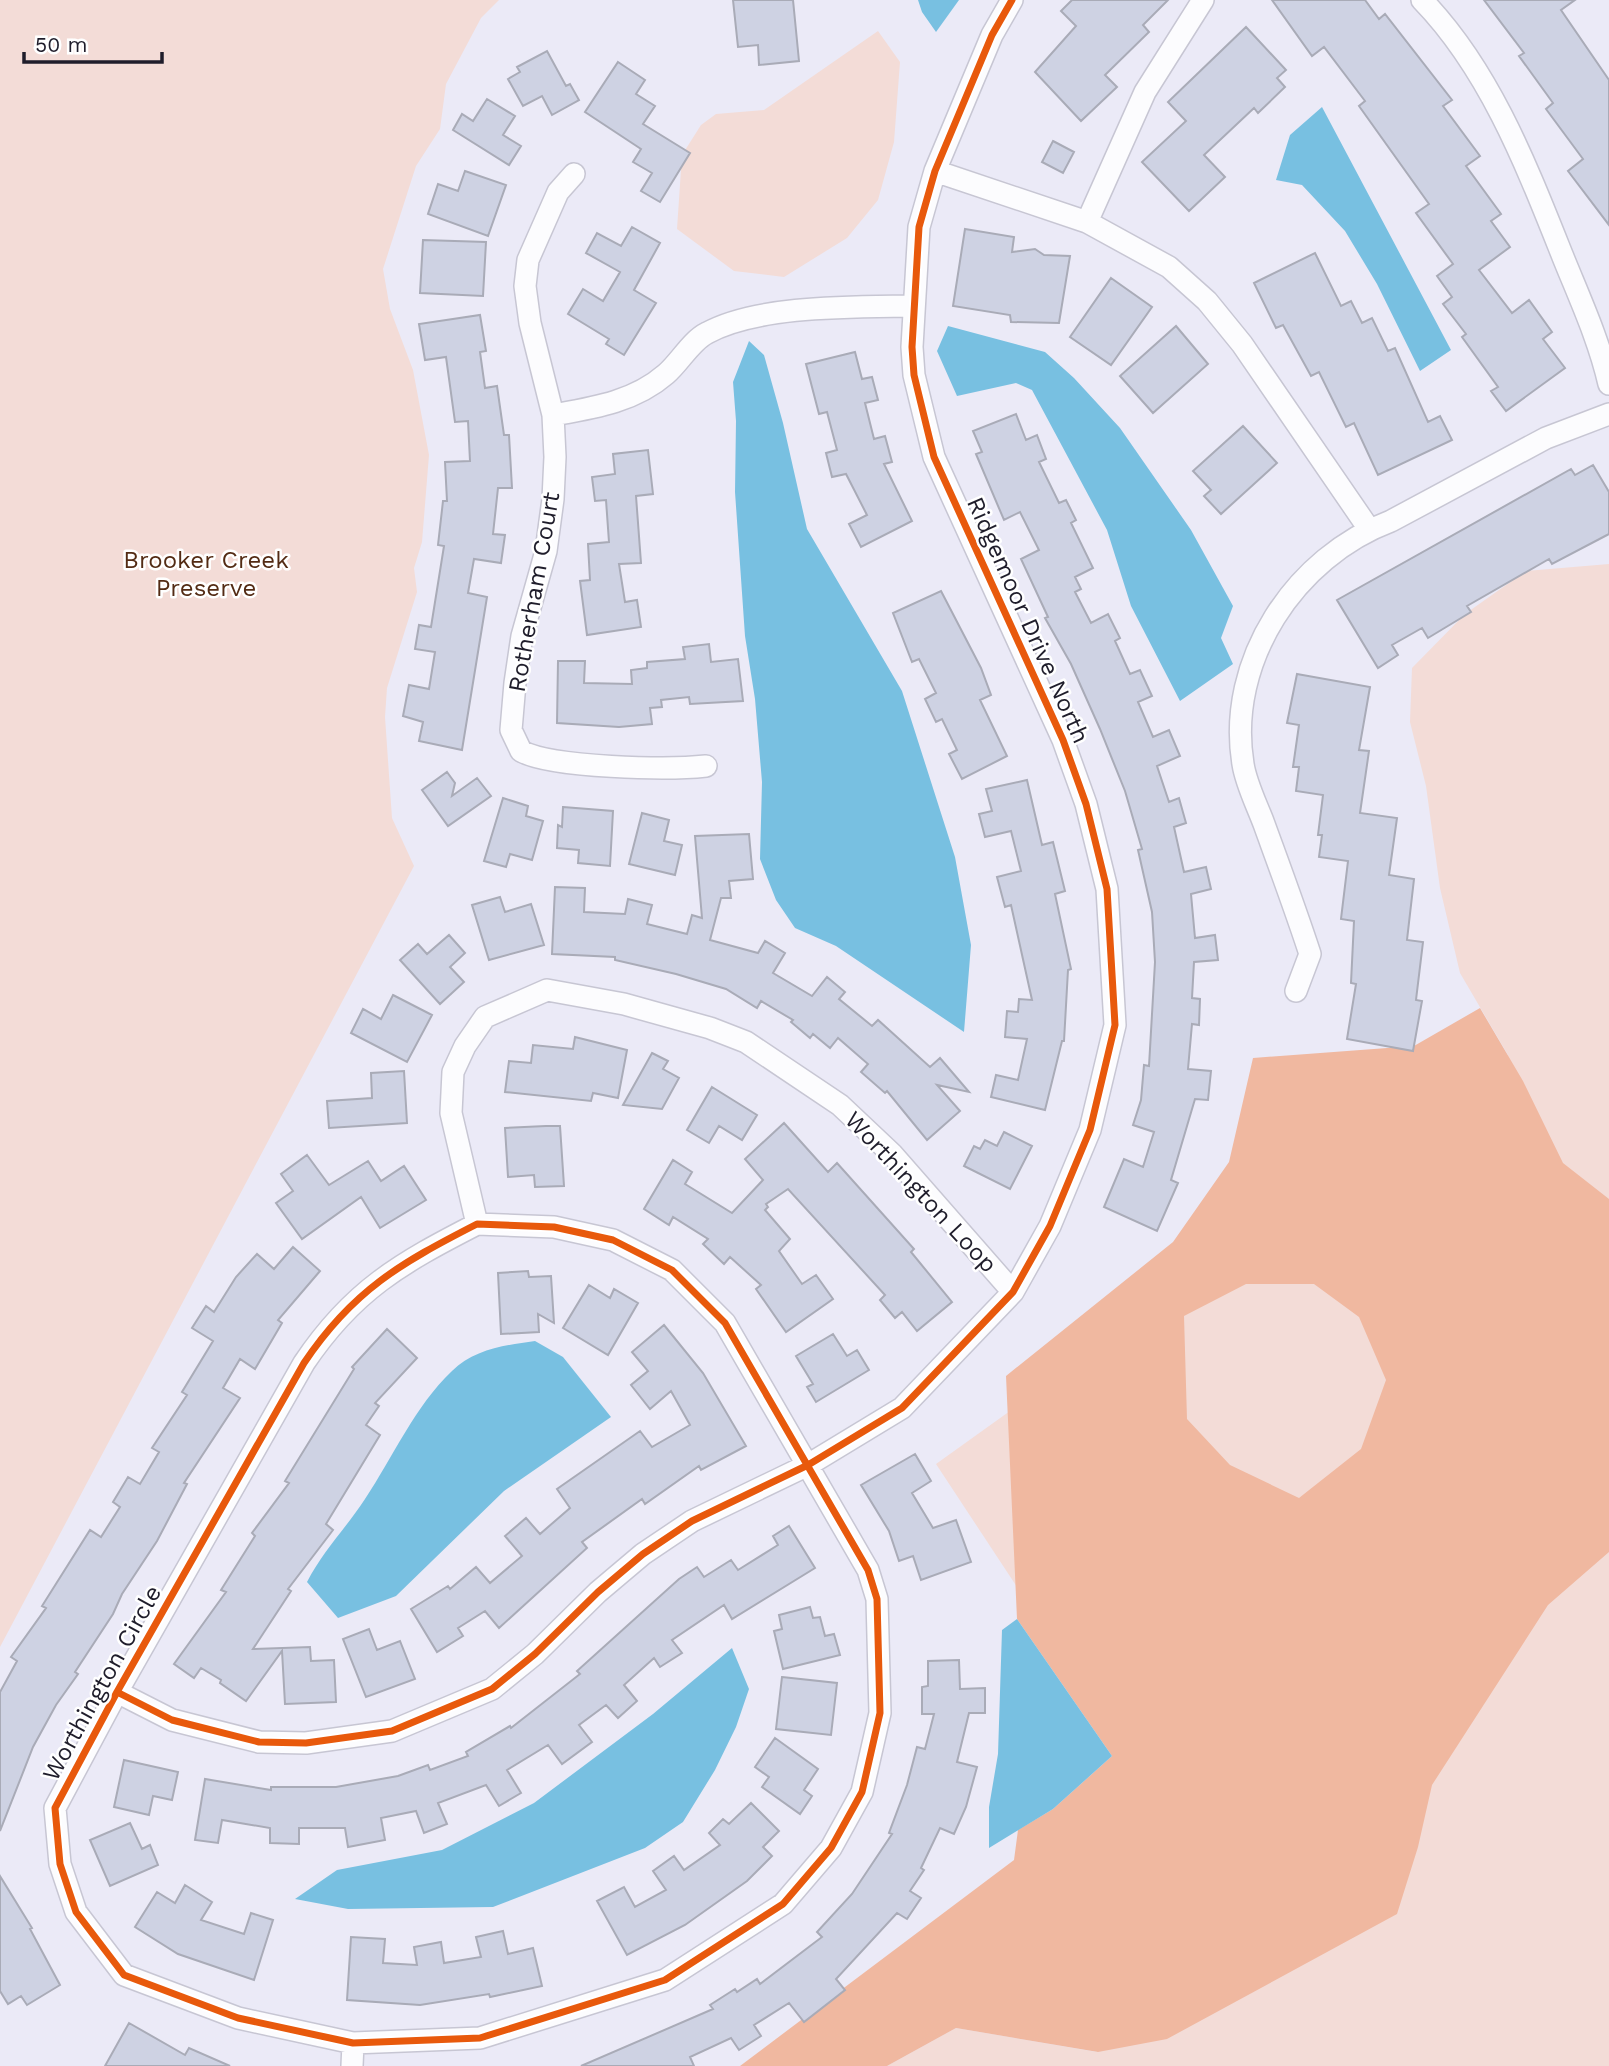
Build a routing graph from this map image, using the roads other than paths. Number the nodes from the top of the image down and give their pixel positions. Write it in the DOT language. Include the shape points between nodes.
graph roads {
  1 [pos="1012,0"];
  2 [pos="1203,0"];
  3 [pos="1422,0"];
  4 [pos="935,172"];
  5 [pos="574,174"];
  6 [pos="1087,222"];
  7 [pos="912,306"];
  8 [pos="1609,384"];
  9 [pos="1609,414"];
  10 [pos="553,415"];
  11 [pos="1369,529"];
  12 [pos="706,766"];
  13 [pos="1296,991"];
  14 [pos="477,1224"];
  15 [pos="1013,1292"];
  16 [pos="808,1465"];
  17 [pos="117,1692"];
  18 [pos="353,2043"];
  19 [pos="352,2066"];
  1 -- 4 [label="street, Ridgemoor Drive North" via="992,34"];
  2 -- 6 [label="street" via="1145,92"];
  3 -- 8 [label="street" via="1450,29 1494,101 1549,223 1602,355"];
  4 -- 6 [label="street"];
  4 -- 7 [label="street, Ridgemoor Drive North" via="919,227"];
  5 -- 10 [label="street, Rotherham Court" via="558,192 528,260 525,286"];
  6 -- 11 [label="street" via="1169,267 1207,301 1242,344"];
  7 -- 10 [label="street" via="821,308 718,328 705,334 644,390 601,407"];
  7 -- 15 [label="street, Ridgemoor Drive North" via="914,375 934,457 1063,740 1086,804 1107,889 1115,1025 1097,1103 1050,1226"];
  9 -- 11 [label="street" via="1546,438"];
  10 -- 12 [label="street, Rotherham Court" via="553,499 546,551 522,636 511,730 515,743 527,754 549,760 676,769"];
  11 -- 13 [label="street" via="1330,556 1285,598 1268,626 1243,690 1240,731 1244,767 1310,954"];
  14 -- 15 [label="street, Worthington Loop" via="451,1113 453,1072 485,1017 547,990 624,1004 746,1042 840,1105"];
  14 -- 16 [label="street, Worthington Circle" via="554,1227 613,1240 672,1270 725,1323"];
  14 -- 17 [label="street, Worthington Circle" via="408,1259 357,1297 324,1332"];
  15 -- 16 [label="street, Ridgemoor Drive North" via="902,1408"];
  16 -- 17 [label="street, Ridgemoor Drive North" via="692,1521 643,1554 492,1689 392,1731 306,1743 259,1742 173,1720"];
  16 -- 18 [label="street, Worthington Circle" via="868,1570 877,1599 880,1713 862,1792 831,1848 783,1904 665,1980 480,2038"];
  17 -- 18 [label="street, Worthington Circle" via="55,1808 60,1864 76,1912 124,1975 238,2018"];
  18 -- 19 [label="street"];
}
